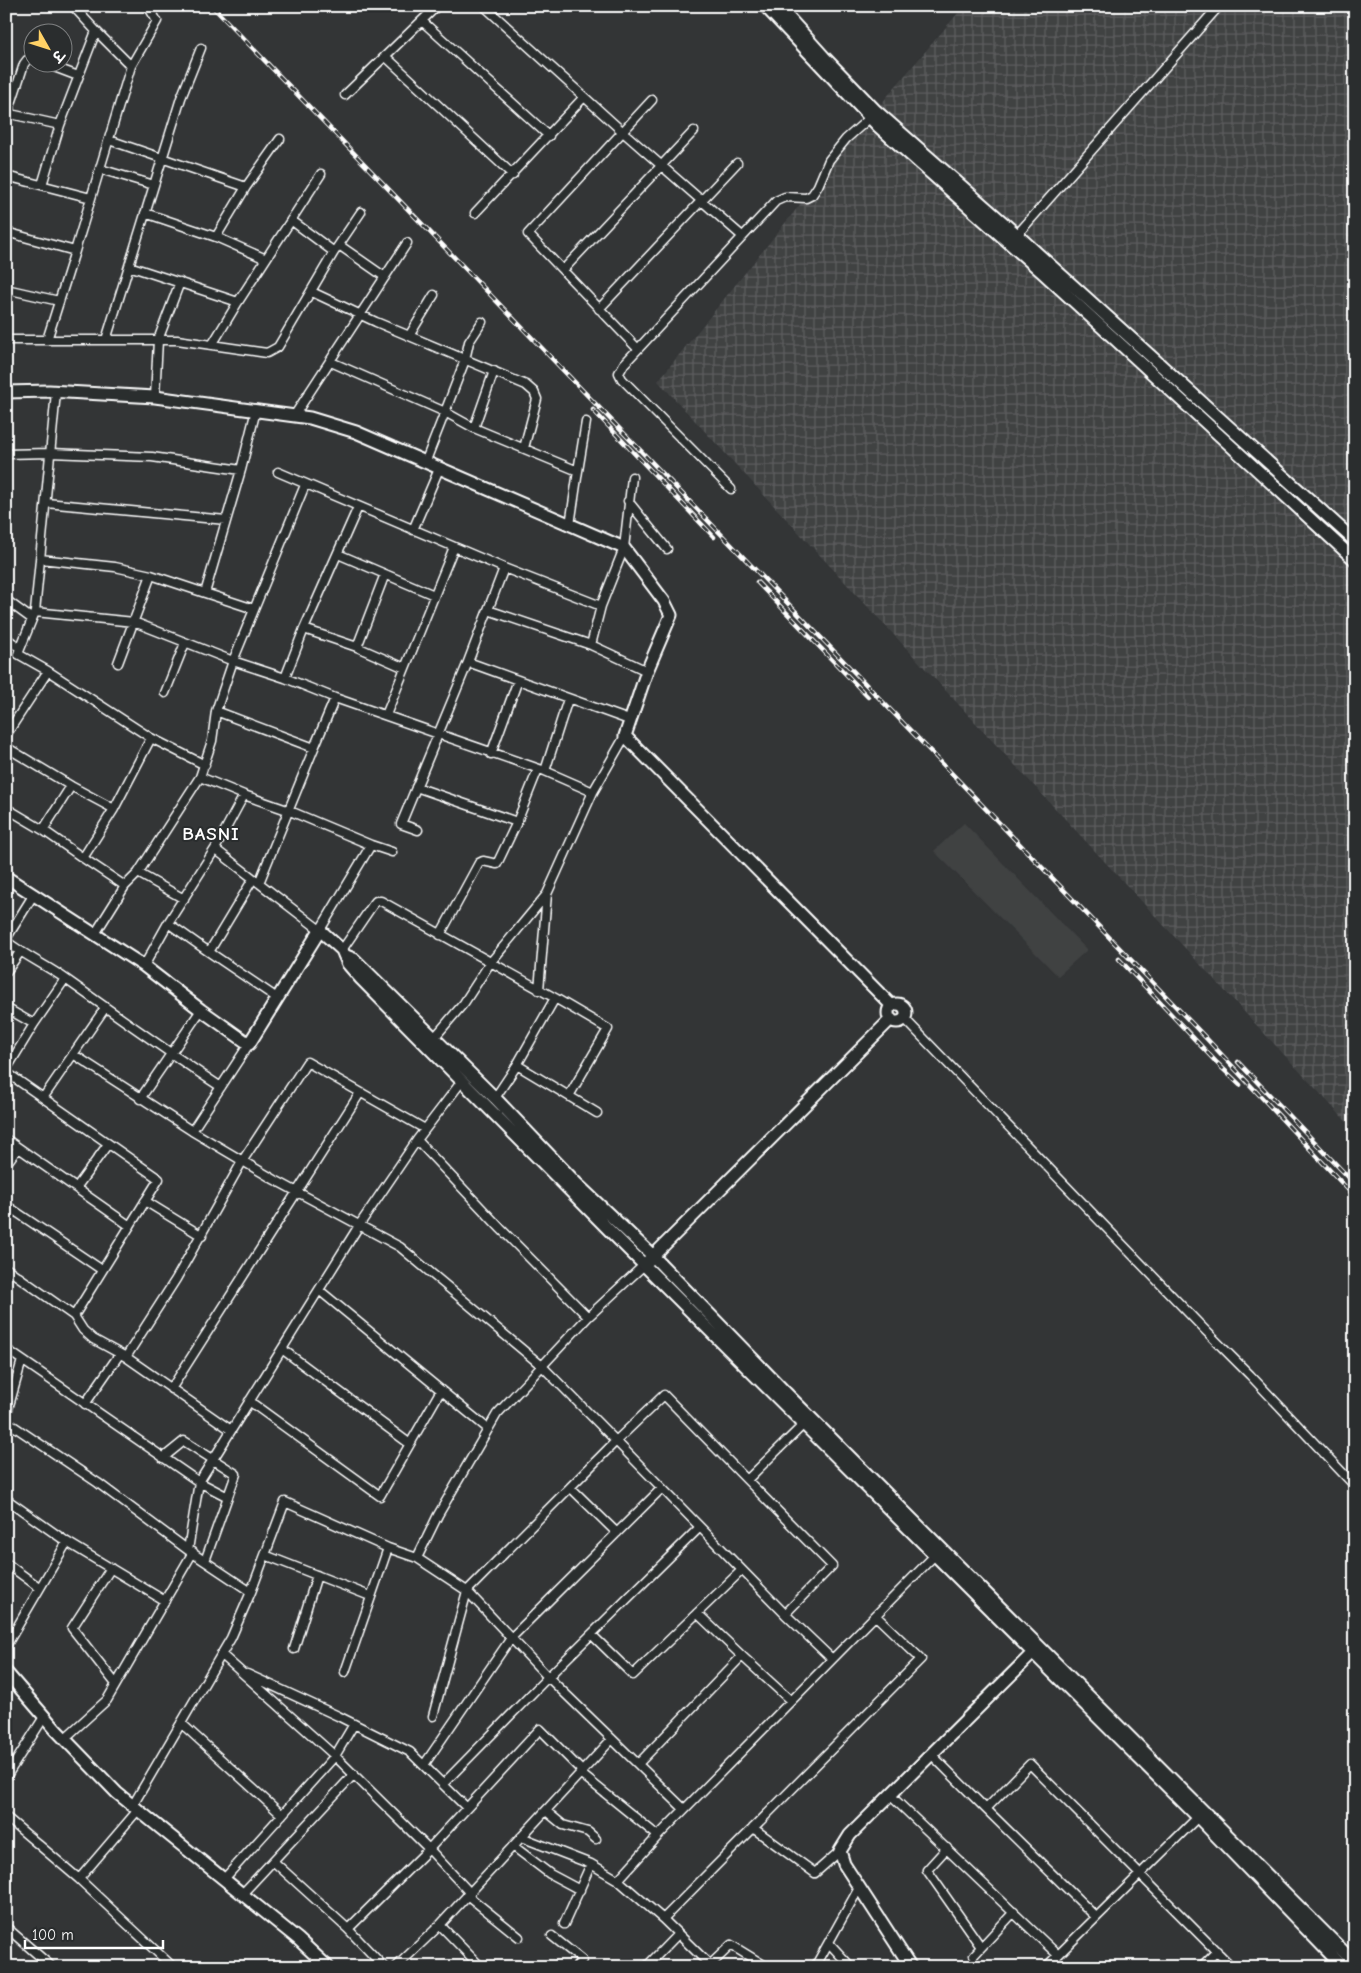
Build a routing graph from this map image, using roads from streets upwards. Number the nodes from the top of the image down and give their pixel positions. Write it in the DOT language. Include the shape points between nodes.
graph roads {
  1 [pos="73,6"];
  2 [pos="148,6"];
  3 [pos="437,6"];
  4 [pos="484,6"];
  5 [pos="765,6"];
  6 [pos="1219,6"];
  7 [pos="782,8"];
  8 [pos="422,21"];
  9 [pos="96,31"];
  10 [pos="201,48"];
  11 [pos="385,56"];
  12 [pos="132,66"];
  13 [pos="22,70"];
  14 [pos="67,72"];
  15 [pos="78,76"];
  16 [pos="345,95"];
  17 [pos="584,97"];
  18 [pos="652,100"];
  19 [pos="7,113"];
  20 [pos="873,115"];
  21 [pos="60,125"];
  22 [pos="694,131"];
  23 [pos="623,132"];
  24 [pos="549,136"];
  25 [pos="280,139"];
  26 [pos="109,140"];
  27 [pos="163,157"];
  28 [pos="737,163"];
  29 [pos="662,166"];
  30 [pos="100,169"];
  31 [pos="321,174"];
  32 [pos="513,175"];
  33 [pos="6,176"];
  34 [pos="42,185"];
  35 [pos="154,185"];
  36 [pos="246,187"];
  37 [pos="91,198"];
  38 [pos="701,201"];
  39 [pos="361,212"];
  40 [pos="146,213"];
  41 [pos="475,213"];
  42 [pos="291,220"];
  43 [pos="6,232"];
  44 [pos="1017,235"];
  45 [pos="742,236"];
  46 [pos="216,237"];
  47 [pos="407,243"];
  48 [pos="1009,244"];
  49 [pos="337,248"];
  50 [pos="75,251"];
  51 [pos="266,259"];
  52 [pos="129,266"];
  53 [pos="563,270"];
  54 [pos="385,277"];
  55 [pos="180,282"];
  56 [pos="6,290"];
  57 [pos="312,292"];
  58 [pos="434,295"];
  59 [pos="59,301"];
  60 [pos="238,302"];
  61 [pos="600,309"];
  62 [pos="360,315"];
  63 [pos="482,322"];
  64 [pos="409,336"];
  65 [pos="6,340"];
  66 [pos="47,340"];
  67 [pos="106,340"];
  68 [pos="158,340"];
  69 [pos="212,345"];
  70 [pos="638,349"];
  71 [pos="465,360"];
  72 [pos="331,362"];
  73 [pos="494,371"];
  74 [pos="6,392"];
  75 [pos="56,392"];
  76 [pos="155,397"];
  77 [pos="256,410"];
  78 [pos="446,412"];
  79 [pos="294,416"];
  80 [pos="586,422"];
  81 [pos="474,428"];
  82 [pos="524,448"];
  83 [pos="50,453"];
  84 [pos="6,454"];
  85 [pos="426,463"];
  86 [pos="439,469"];
  87 [pos="241,470"];
  88 [pos="578,471"];
  89 [pos="278,472"];
  90 [pos="632,477"];
  91 [pos="305,485"];
  92 [pos="731,489"];
  93 [pos="628,501"];
  94 [pos="46,503"];
  95 [pos="358,507"];
  96 [pos="226,520"];
  97 [pos="570,525"];
  98 [pos="413,530"];
  99 [pos="1355,541"];
  100 [pos="454,547"];
  101 [pos="624,548"];
  102 [pos="668,549"];
  103 [pos="338,554"];
  104 [pos="40,559"];
  105 [pos="1355,560"];
  106 [pos="504,568"];
  107 [pos="385,574"];
  108 [pos="151,575"];
  109 [pos="205,593"];
  110 [pos="434,594"];
  111 [pos="6,600"];
  112 [pos="601,606"];
  113 [pos="254,609"];
  114 [pos="488,610"];
  115 [pos="33,616"];
  116 [pos="134,622"];
  117 [pos="304,629"];
  118 [pos="6,638"];
  119 [pos="186,643"];
  120 [pos="591,645"];
  121 [pos="357,647"];
  122 [pos="20,648"];
  123 [pos="233,661"];
  124 [pos="468,662"];
  125 [pos="118,663"];
  126 [pos="406,668"];
  127 [pos="48,671"];
  128 [pos="647,671"];
  129 [pos="285,678"];
  130 [pos="518,680"];
  131 [pos="165,693"];
  132 [pos="335,698"];
  133 [pos="568,699"];
  134 [pos="216,711"];
  135 [pos="386,715"];
  136 [pos="629,720"];
  137 [pos="439,733"];
  138 [pos="6,735"];
  139 [pos="625,736"];
  140 [pos="151,738"];
  141 [pos="6,747"];
  142 [pos="314,748"];
  143 [pos="492,754"];
  144 [pos="205,765"];
  145 [pos="542,770"];
  146 [pos="200,777"];
  147 [pos="71,786"];
  148 [pos="416,787"];
  149 [pos="593,792"];
  150 [pos="244,795"];
  151 [pos="6,808"];
  152 [pos="114,809"];
  153 [pos="290,811"];
  154 [pos="517,822"];
  155 [pos="43,830"];
  156 [pos="418,830"];
  157 [pos="371,845"];
  158 [pos="215,849"];
  159 [pos="392,852"];
  160 [pos="83,858"];
  161 [pos="138,873"];
  162 [pos="6,878"];
  163 [pos="256,881"];
  164 [pos="125,886"];
  165 [pos="34,894"];
  166 [pos="547,894"];
  167 [pos="184,899"];
  168 [pos="168,923"];
  169 [pos="320,930"];
  170 [pos="95,934"];
  171 [pos="440,934"];
  172 [pos="6,940"];
  173 [pos="20,952"];
  174 [pos="209,952"];
  175 [pos="343,952"];
  176 [pos="490,963"];
  177 [pos="144,966"];
  178 [pos="6,972"];
  179 [pos="66,979"];
  180 [pos="539,990"];
  181 [pos="277,998"];
  182 [pos="555,998"];
  183 [pos="892,1006"];
  184 [pos="6,1008"];
  185 [pos="105,1008"];
  186 [pos="201,1010"];
  187 [pos="904,1018"];
  188 [pos="892,1019"];
  189 [pos="34,1024"];
  190 [pos="434,1038"];
  191 [pos="249,1044"];
  192 [pos="73,1054"];
  193 [pos="171,1054"];
  194 [pos="517,1065"];
  195 [pos="6,1071"];
  196 [pos="462,1081"];
  197 [pos="221,1087"];
  198 [pos="360,1093"];
  199 [pos="569,1096"];
  200 [pos="43,1098"];
  201 [pos="495,1098"];
  202 [pos="140,1099"];
  203 [pos="597,1112"];
  204 [pos="425,1129"];
  205 [pos="192,1131"];
  206 [pos="6,1139"];
  207 [pos="417,1140"];
  208 [pos="108,1144"];
  209 [pos="18,1148"];
  210 [pos="243,1160"];
  211 [pos="6,1164"];
  212 [pos="76,1188"];
  213 [pos="297,1192"];
  214 [pos="145,1201"];
  215 [pos="6,1205"];
  216 [pos="360,1224"];
  217 [pos="130,1226"];
  218 [pos="202,1236"];
  219 [pos="649,1261"];
  220 [pos="6,1268"];
  221 [pos="102,1270"];
  222 [pos="319,1290"];
  223 [pos="74,1316"];
  224 [pos="588,1317"];
  225 [pos="282,1349"];
  226 [pos="6,1350"];
  227 [pos="122,1356"];
  228 [pos="22,1360"];
  229 [pos="542,1366"];
  230 [pos="171,1389"];
  231 [pos="441,1390"];
  232 [pos="783,1397"];
  233 [pos="249,1401"];
  234 [pos="85,1404"];
  235 [pos="6,1416"];
  236 [pos="6,1421"];
  237 [pos="804,1424"];
  238 [pos="487,1428"];
  239 [pos="231,1430"];
  240 [pos="616,1442"];
  241 [pos="410,1444"];
  242 [pos="163,1458"];
  243 [pos="213,1458"];
  244 [pos="747,1480"];
  245 [pos="198,1482"];
  246 [pos="1355,1486"];
  247 [pos="571,1488"];
  248 [pos="662,1488"];
  249 [pos="228,1497"];
  250 [pos="6,1500"];
  251 [pos="700,1528"];
  252 [pos="617,1533"];
  253 [pos="67,1542"];
  254 [pos="388,1548"];
  255 [pos="190,1551"];
  256 [pos="265,1555"];
  257 [pos="935,1555"];
  258 [pos="417,1558"];
  259 [pos="205,1561"];
  260 [pos="6,1563"];
  261 [pos="111,1568"];
  262 [pos="742,1570"];
  263 [pos="318,1575"];
  264 [pos="40,1588"];
  265 [pos="467,1591"];
  266 [pos="251,1592"];
  267 [pos="370,1596"];
  268 [pos="165,1601"];
  269 [pos="697,1613"];
  270 [pos="785,1614"];
  271 [pos="876,1616"];
  272 [pos="592,1635"];
  273 [pos="511,1638"];
  274 [pos="6,1646"];
  275 [pos="294,1649"];
  276 [pos="1033,1653"];
  277 [pos="221,1654"];
  278 [pos="742,1656"];
  279 [pos="832,1658"];
  280 [pos="238,1670"];
  281 [pos="6,1672"];
  282 [pos="345,1672"];
  283 [pos="548,1676"];
  284 [pos="116,1684"];
  285 [pos="791,1700"];
  286 [pos="44,1716"];
  287 [pos="433,1716"];
  288 [pos="181,1723"];
  289 [pos="354,1724"];
  290 [pos="64,1739"];
  291 [pos="612,1739"];
  292 [pos="931,1754"];
  293 [pos="334,1756"];
  294 [pos="638,1764"];
  295 [pos="424,1765"];
  296 [pos="581,1772"];
  297 [pos="354,1774"];
  298 [pos="6,1777"];
  299 [pos="443,1784"];
  300 [pos="890,1795"];
  301 [pos="135,1808"];
  302 [pos="467,1808"];
  303 [pos="684,1809"];
  304 [pos="986,1809"];
  305 [pos="546,1811"];
  306 [pos="1201,1814"];
  307 [pos="282,1815"];
  308 [pos="6,1817"];
  309 [pos="753,1828"];
  310 [pos="658,1836"];
  311 [pos="521,1837"];
  312 [pos="596,1839"];
  313 [pos="514,1846"];
  314 [pos="947,1848"];
  315 [pos="429,1849"];
  316 [pos="840,1850"];
  317 [pos="273,1861"];
  318 [pos="591,1864"];
  319 [pos="1140,1874"];
  320 [pos="80,1879"];
  321 [pos="224,1879"];
  322 [pos="618,1880"];
  323 [pos="859,1888"];
  324 [pos="580,1890"];
  325 [pos="242,1894"];
  326 [pos="468,1894"];
  327 [pos="1014,1912"];
  328 [pos="1096,1917"];
  329 [pos="663,1919"];
  330 [pos="564,1924"];
  331 [pos="440,1925"];
  332 [pos="6,1928"];
  333 [pos="348,1929"];
  334 [pos="678,1934"];
  335 [pos="552,1936"];
  336 [pos="519,1938"];
  337 [pos="828,1943"];
  338 [pos="982,1947"];
  339 [pos="1217,1951"];
  340 [pos="974,1955"];
  341 [pos="1058,1955"];
  342 [pos="1355,1963"];
  343 [pos="170,1966"];
  344 [pos="710,1966"];
  345 [pos="52,1967"];
  346 [pos="328,1967"];
  347 [pos="384,1967"];
  348 [pos="396,1967"];
  349 [pos="481,1967"];
  350 [pos="576,1967"];
  351 [pos="646,1967"];
  352 [pos="767,1967"];
  353 [pos="815,1967"];
  354 [pos="851,1967"];
  355 [pos="910,1967"];
  356 [pos="1046,1967"];
  357 [pos="1201,1967"];
  358 [pos="1232,1967"];
  359 [pos="1343,1967"];
  1 -- 9 [label="street"];
  2 -- 12 [label="street" via="157,21"];
  3 -- 8 [label="street"];
  4 -- 17 [label="street"];
  5 -- 20 [label="street"];
  6 -- 44 [label="street"];
  7 -- 20 [label="street"];
  8 -- 11 [label="street"];
  8 -- 24 [label="street"];
  9 -- 12 [label="street"];
  9 -- 15 [label="street"];
  10 -- 27 [label="street"];
  11 -- 16 [label="street"];
  11 -- 32 [label="street"];
  12 -- 26 [label="street"];
  13 -- 19 [label="street"];
  14 -- 15 [label="street"];
  15 -- 21 [label="street"];
  17 -- 23 [label="street"];
  17 -- 24 [label="street"];
  18 -- 23 [label="street"];
  19 -- 21 [label="street"];
  20 -- 44 [label="street"];
  20 -- 45 [label="street" via="846,139 829,160 812,194 806,198 785,197 776,201"];
  20 -- 48 [label="street"];
  21 -- 34 [label="street"];
  22 -- 29 [label="street"];
  23 -- 29 [label="street"];
  23 -- 53 [label="street" via="528,234"];
  24 -- 32 [label="street"];
  25 -- 36 [label="street"];
  26 -- 27 [label="street"];
  26 -- 30 [label="street"];
  27 -- 35 [label="street"];
  27 -- 36 [label="street"];
  28 -- 38 [label="street"];
  29 -- 38 [label="street"];
  29 -- 53 [label="street"];
  30 -- 35 [label="street"];
  30 -- 37 [label="street"];
  31 -- 42 [label="street"];
  32 -- 41 [label="street"];
  33 -- 34 [label="street"];
  34 -- 37 [label="street"];
  35 -- 40 [label="street"];
  36 -- 46 [label="street"];
  37 -- 50 [label="street"];
  38 -- 45 [label="street"];
  38 -- 61 [label="street"];
  39 -- 49 [label="street"];
  40 -- 46 [label="street"];
  40 -- 52 [label="street"];
  42 -- 49 [label="street"];
  42 -- 51 [label="street"];
  43 -- 50 [label="street"];
  44 -- 48 [label="street"];
  44 -- 99 [label="street"];
  45 -- 70 [label="street"];
  46 -- 51 [label="street"];
  47 -- 54 [label="street"];
  48 -- 105 [label="street"];
  49 -- 54 [label="street"];
  49 -- 57 [label="street"];
  50 -- 59 [label="street"];
  51 -- 60 [label="street"];
  52 -- 55 [label="street"];
  52 -- 67 [label="street"];
  53 -- 61 [label="street"];
  54 -- 62 [label="street"];
  55 -- 60 [label="street"];
  55 -- 68 [label="street"];
  56 -- 59 [label="street"];
  57 -- 62 [label="street"];
  57 -- 69 [label="street" via="278,347 267,354"];
  58 -- 64 [label="street"];
  59 -- 66 [label="street"];
  60 -- 69 [label="street"];
  61 -- 70 [label="street"];
  62 -- 64 [label="street"];
  62 -- 72 [label="street"];
  63 -- 71 [label="street" via="469,342"];
  64 -- 71 [label="street"];
  65 -- 66 [label="street"];
  66 -- 67 [label="street"];
  67 -- 68 [label="street"];
  68 -- 69 [label="street"];
  68 -- 76 [label="street"];
  70 -- 92 [label="street" via="619,373 622,379"];
  71 -- 73 [label="street"];
  71 -- 78 [label="street"];
  72 -- 78 [label="street"];
  72 -- 79 [label="street"];
  73 -- 81 [label="street"];
  73 -- 82 [label="street" via="526,385 537,399"];
  74 -- 75 [label="street"];
  75 -- 76 [label="street"];
  75 -- 83 [label="street"];
  76 -- 77 [label="street"];
  77 -- 79 [label="street"];
  77 -- 87 [label="street"];
  78 -- 81 [label="street"];
  78 -- 85 [label="street"];
  79 -- 85 [label="street" via="334,424"];
  80 -- 88 [label="street"];
  81 -- 82 [label="street"];
  82 -- 88 [label="street"];
  83 -- 84 [label="street"];
  83 -- 87 [label="street" via="152,458"];
  83 -- 94 [label="street"];
  85 -- 86 [label="street"];
  86 -- 97 [label="street"];
  86 -- 98 [label="street"];
  87 -- 96 [label="street"];
  88 -- 97 [label="street"];
  89 -- 91 [label="street"];
  90 -- 93 [label="street"];
  91 -- 95 [label="street"];
  91 -- 113 [label="street"];
  93 -- 101 [label="street"];
  93 -- 102 [label="street"];
  94 -- 96 [label="street"];
  94 -- 104 [label="street"];
  95 -- 98 [label="street"];
  95 -- 103 [label="street"];
  96 -- 109 [label="street"];
  97 -- 101 [label="street"];
  98 -- 100 [label="street"];
  100 -- 106 [label="street"];
  100 -- 110 [label="street"];
  101 -- 112 [label="street"];
  101 -- 128 [label="street" via="671,615"];
  103 -- 107 [label="street"];
  103 -- 117 [label="street"];
  104 -- 108 [label="street" via="115,567"];
  104 -- 115 [label="street"];
  106 -- 112 [label="street"];
  106 -- 114 [label="street"];
  107 -- 110 [label="street"];
  107 -- 121 [label="street"];
  108 -- 109 [label="street"];
  108 -- 116 [label="street"];
  109 -- 113 [label="street"];
  110 -- 126 [label="street"];
  111 -- 115 [label="street"];
  112 -- 120 [label="street"];
  113 -- 123 [label="street"];
  114 -- 120 [label="street"];
  114 -- 124 [label="street"];
  115 -- 116 [label="street"];
  115 -- 122 [label="street"];
  116 -- 119 [label="street"];
  116 -- 125 [label="street"];
  117 -- 121 [label="street"];
  117 -- 129 [label="street"];
  118 -- 122 [label="street"];
  119 -- 123 [label="street"];
  119 -- 131 [label="street"];
  120 -- 128 [label="street"];
  121 -- 126 [label="street"];
  122 -- 127 [label="street" via="18,654"];
  123 -- 129 [label="street"];
  123 -- 134 [label="street"];
  124 -- 130 [label="street"];
  124 -- 137 [label="street"];
  126 -- 135 [label="street"];
  127 -- 138 [label="street"];
  127 -- 140 [label="street"];
  128 -- 136 [label="street"];
  129 -- 132 [label="street"];
  130 -- 133 [label="street"];
  130 -- 143 [label="street"];
  132 -- 135 [label="street"];
  132 -- 142 [label="street"];
  133 -- 136 [label="street"];
  133 -- 145 [label="street"];
  134 -- 142 [label="street"];
  134 -- 144 [label="street" via="214,734"];
  135 -- 137 [label="street"];
  136 -- 139 [label="street"];
  137 -- 143 [label="street"];
  137 -- 148 [label="street"];
  139 -- 149 [label="street"];
  139 -- 183 [label="street"];
  140 -- 144 [label="street"];
  140 -- 152 [label="street"];
  141 -- 147 [label="street"];
  142 -- 153 [label="street"];
  143 -- 145 [label="street"];
  144 -- 146 [label="street"];
  145 -- 149 [label="street"];
  145 -- 154 [label="street"];
  146 -- 150 [label="street"];
  146 -- 161 [label="street"];
  147 -- 152 [label="street"];
  147 -- 155 [label="street"];
  148 -- 154 [label="street"];
  148 -- 156 [label="street" via="402,824"];
  149 -- 166 [label="street"];
  150 -- 153 [label="street"];
  150 -- 158 [label="street"];
  151 -- 155 [label="street"];
  152 -- 160 [label="street"];
  153 -- 157 [label="street"];
  153 -- 163 [label="street"];
  154 -- 171 [label="street" via="497,864 483,861 479,864"];
  155 -- 160 [label="street"];
  157 -- 159 [label="street"];
  157 -- 169 [label="street"];
  158 -- 163 [label="street"];
  158 -- 167 [label="street"];
  160 -- 164 [label="street"];
  161 -- 164 [label="street"];
  161 -- 167 [label="street"];
  162 -- 165 [label="street"];
  163 -- 169 [label="street"];
  163 -- 174 [label="street"];
  164 -- 170 [label="street"];
  165 -- 170 [label="street"];
  165 -- 172 [label="street"];
  166 -- 176 [label="street"];
  166 -- 180 [label="street"];
  167 -- 168 [label="street"];
  168 -- 174 [label="street"];
  168 -- 177 [label="street"];
  169 -- 175 [label="street"];
  169 -- 181 [label="street"];
  170 -- 177 [label="street"];
  171 -- 175 [label="street" via="376,901"];
  171 -- 176 [label="street"];
  172 -- 173 [label="street"];
  173 -- 178 [label="street"];
  173 -- 179 [label="street"];
  174 -- 181 [label="street"];
  175 -- 190 [label="street" via="354,958"];
  175 -- 196 [label="street" via="361,979"];
  176 -- 180 [label="street"];
  176 -- 190 [label="street" via="464,1003"];
  177 -- 186 [label="street"];
  179 -- 185 [label="street"];
  179 -- 189 [label="street"];
  180 -- 182 [label="street"];
  181 -- 191 [label="street"];
  182 -- 194 [label="street"];
  182 -- 199 [label="street" via="608,1029"];
  183 -- 187 [label="street" via="899,1004 904,1007"];
  183 -- 188 [label="street" via="889,1012"];
  184 -- 189 [label="street"];
  185 -- 192 [label="street"];
  185 -- 193 [label="street"];
  186 -- 191 [label="street"];
  186 -- 193 [label="street"];
  187 -- 188 [label="street" via="897,1022"];
  187 -- 246 [label="street"];
  188 -- 219 [label="street"];
  189 -- 195 [label="street"];
  190 -- 201 [label="street"];
  191 -- 197 [label="street"];
  192 -- 200 [label="street"];
  192 -- 202 [label="street"];
  193 -- 197 [label="street"];
  193 -- 202 [label="street"];
  194 -- 199 [label="street"];
  194 -- 201 [label="street"];
  195 -- 200 [label="street"];
  196 -- 204 [label="street"];
  196 -- 219 [label="street"];
  197 -- 205 [label="street"];
  198 -- 204 [label="street"];
  198 -- 210 [label="street" via="307,1062"];
  198 -- 213 [label="street"];
  199 -- 203 [label="street"];
  200 -- 208 [label="street"];
  201 -- 219 [label="street"];
  202 -- 205 [label="street"];
  204 -- 207 [label="street"];
  205 -- 210 [label="street"];
  206 -- 209 [label="street"];
  207 -- 216 [label="street"];
  207 -- 224 [label="street"];
  208 -- 212 [label="street"];
  208 -- 214 [label="street" via="159,1179"];
  209 -- 211 [label="street"];
  209 -- 212 [label="street"];
  210 -- 213 [label="street"];
  210 -- 218 [label="street"];
  212 -- 217 [label="street"];
  213 -- 216 [label="street"];
  213 -- 230 [label="street"];
  214 -- 217 [label="street"];
  214 -- 218 [label="street"];
  215 -- 221 [label="street"];
  216 -- 222 [label="street"];
  216 -- 229 [label="street" via="400,1248"];
  217 -- 221 [label="street"];
  218 -- 227 [label="street"];
  219 -- 224 [label="street"];
  219 -- 232 [label="street"];
  220 -- 223 [label="street"];
  221 -- 223 [label="street"];
  222 -- 225 [label="street"];
  222 -- 231 [label="street"];
  223 -- 227 [label="street" via="83,1330"];
  224 -- 229 [label="street"];
  225 -- 233 [label="street"];
  225 -- 241 [label="street"];
  226 -- 228 [label="street"];
  227 -- 230 [label="street"];
  227 -- 234 [label="street"];
  228 -- 234 [label="street"];
  228 -- 235 [label="street"];
  229 -- 238 [label="street"];
  229 -- 240 [label="street"];
  230 -- 239 [label="street"];
  231 -- 238 [label="street"];
  231 -- 241 [label="street"];
  232 -- 237 [label="street"];
  232 -- 306 [label="street"];
  233 -- 239 [label="street"];
  233 -- 241 [label="street" via="380,1496"];
  234 -- 242 [label="street"];
  236 -- 255 [label="street"];
  237 -- 244 [label="street"];
  237 -- 257 [label="street"];
  238 -- 258 [label="street"];
  239 -- 243 [label="street"];
  240 -- 244 [label="street" via="664,1395"];
  240 -- 247 [label="street"];
  240 -- 248 [label="street"];
  242 -- 243 [label="street" via="184,1441"];
  242 -- 245 [label="street"];
  243 -- 245 [label="street"];
  243 -- 249 [label="street" via="236,1474"];
  244 -- 270 [label="street" via="832,1566"];
  245 -- 249 [label="street"];
  245 -- 255 [label="street"];
  247 -- 252 [label="street"];
  247 -- 265 [label="street"];
  248 -- 251 [label="street"];
  248 -- 252 [label="street"];
  249 -- 259 [label="street"];
  250 -- 253 [label="street"];
  251 -- 262 [label="street"];
  251 -- 272 [label="street"];
  252 -- 273 [label="street"];
  253 -- 261 [label="street"];
  253 -- 264 [label="street"];
  254 -- 256 [label="street" via="285,1502"];
  254 -- 258 [label="street"];
  254 -- 267 [label="street"];
  255 -- 259 [label="street"];
  255 -- 268 [label="street"];
  256 -- 263 [label="street"];
  256 -- 266 [label="street"];
  257 -- 271 [label="street"];
  257 -- 276 [label="street"];
  258 -- 265 [label="street"];
  259 -- 266 [label="street"];
  260 -- 264 [label="street"];
  261 -- 268 [label="street"];
  261 -- 284 [label="street" via="72,1628"];
  262 -- 269 [label="street"];
  262 -- 270 [label="street"];
  263 -- 267 [label="street"];
  263 -- 275 [label="street"];
  264 -- 274 [label="street"];
  265 -- 273 [label="street"];
  265 -- 287 [label="street"];
  266 -- 277 [label="street"];
  267 -- 282 [label="street"];
  268 -- 284 [label="street"];
  269 -- 272 [label="street" via="633,1675"];
  269 -- 278 [label="street"];
  270 -- 279 [label="street"];
  271 -- 279 [label="street"];
  271 -- 309 [label="street" via="921,1659"];
  272 -- 283 [label="street"];
  273 -- 283 [label="street"];
  273 -- 295 [label="street"];
  276 -- 292 [label="street"];
  276 -- 306 [label="street"];
  277 -- 280 [label="street"];
  277 -- 288 [label="street"];
  278 -- 285 [label="street"];
  278 -- 294 [label="street"];
  279 -- 285 [label="street"];
  280 -- 289 [label="street"];
  280 -- 293 [label="street"];
  281 -- 286 [label="street"];
  283 -- 291 [label="street"];
  283 -- 299 [label="street"];
  284 -- 290 [label="street" via="107,1700"];
  285 -- 303 [label="street"];
  286 -- 290 [label="street"];
  286 -- 298 [label="street"];
  288 -- 301 [label="street"];
  288 -- 307 [label="street"];
  289 -- 293 [label="street"];
  289 -- 295 [label="street" via="410,1752"];
  290 -- 301 [label="street"];
  291 -- 294 [label="street"];
  291 -- 296 [label="street"];
  292 -- 300 [label="street"];
  292 -- 304 [label="street"];
  293 -- 297 [label="street"];
  293 -- 307 [label="street"];
  294 -- 303 [label="street"];
  295 -- 299 [label="street"];
  296 -- 302 [label="street" via="540,1728"];
  296 -- 305 [label="street"];
  296 -- 310 [label="street"];
  297 -- 315 [label="street"];
  297 -- 317 [label="street"];
  299 -- 302 [label="street"];
  300 -- 314 [label="street"];
  300 -- 316 [label="street" via="850,1835"];
  301 -- 320 [label="street"];
  301 -- 321 [label="street"];
  302 -- 315 [label="street"];
  303 -- 310 [label="street"];
  304 -- 319 [label="street" via="1030,1764"];
  304 -- 328 [label="street"];
  305 -- 311 [label="street"];
  305 -- 312 [label="street" via="564,1825 588,1832"];
  306 -- 319 [label="street"];
  306 -- 342 [label="street"];
  306 -- 359 [label="street"];
  307 -- 321 [label="street"];
  308 -- 320 [label="street"];
  309 -- 316 [label="street" via="815,1873"];
  309 -- 329 [label="street"];
  310 -- 322 [label="street"];
  311 -- 313 [label="street"];
  311 -- 318 [label="street"];
  313 -- 324 [label="street" via="550,1874"];
  313 -- 326 [label="street"];
  314 -- 327 [label="street"];
  314 -- 338 [label="street" via="927,1870"];
  315 -- 326 [label="street"];
  315 -- 333 [label="street"];
  316 -- 323 [label="street" via="844,1864"];
  317 -- 325 [label="street"];
  317 -- 333 [label="street"];
  318 -- 322 [label="street"];
  318 -- 324 [label="street"];
  319 -- 328 [label="street"];
  319 -- 339 [label="street"];
  320 -- 343 [label="street"];
  321 -- 325 [label="street"];
  322 -- 329 [label="street"];
  323 -- 337 [label="street"];
  323 -- 355 [label="street"];
  324 -- 330 [label="street"];
  325 -- 346 [label="street"];
  326 -- 331 [label="street"];
  326 -- 336 [label="street"];
  327 -- 338 [label="street"];
  327 -- 341 [label="street"];
  328 -- 341 [label="street"];
  329 -- 334 [label="street"];
  331 -- 348 [label="street"];
  331 -- 349 [label="street"];
  332 -- 345 [label="street"];
  333 -- 347 [label="street"];
  334 -- 344 [label="street"];
  334 -- 351 [label="street"];
  335 -- 350 [label="street" via="582,1960"];
  337 -- 353 [label="street"];
  337 -- 354 [label="street"];
  338 -- 340 [label="street"];
  339 -- 357 [label="street"];
  339 -- 358 [label="street"];
  341 -- 356 [label="street"];
  344 -- 352 [label="street" via="731,1945"];
}
